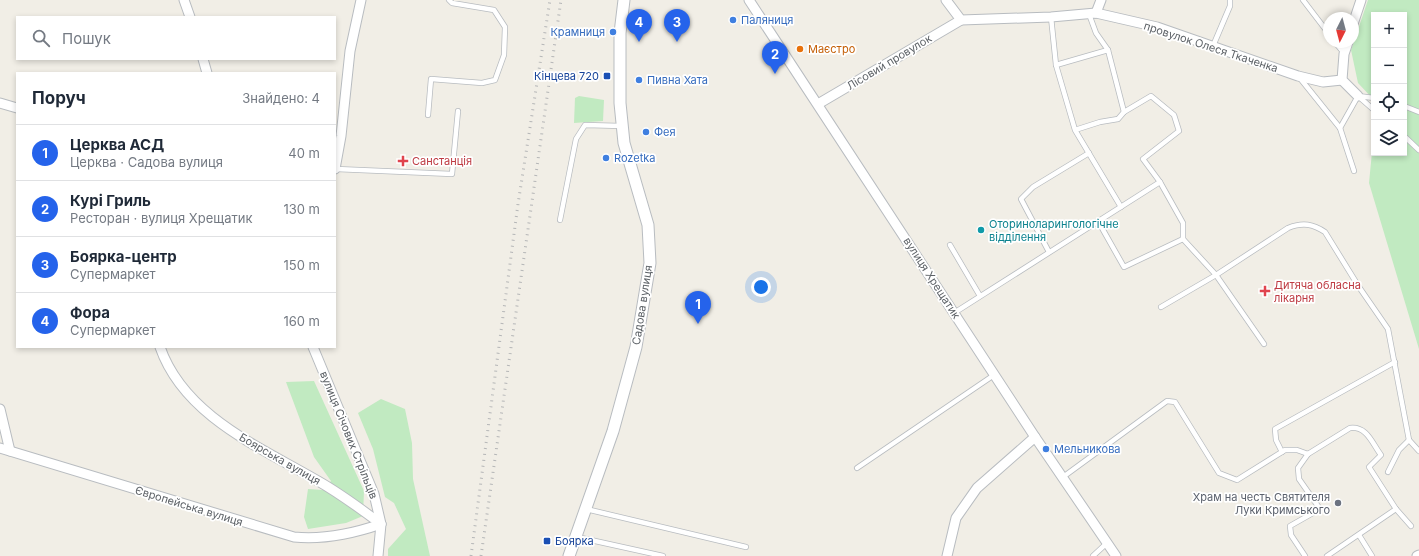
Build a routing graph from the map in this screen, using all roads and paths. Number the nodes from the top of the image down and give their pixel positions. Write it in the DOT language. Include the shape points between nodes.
graph roads {
  1 [pos="184,0"];
  2 [pos="361,0"];
  3 [pos="449,0"];
  4 [pos="624,0"];
  5 [pos="749,0"];
  6 [pos="946,0"];
  7 [pos="1100,0"];
  8 [pos="1230,0"];
  9 [pos="1235,0"];
  10 [pos="1303,0"];
  11 [pos="1361,0"];
  12 [pos="1230,6"];
  13 [pos="1357,12"];
  14 [pos="1092,13"];
  15 [pos="190,16"];
  16 [pos="1051,17"];
  17 [pos="961,20"];
  18 [pos="1323,26"];
  19 [pos="1213,46"];
  20 [pos="1340,48"];
  21 [pos="1346,48"];
  22 [pos="1108,50"];
  23 [pos="1344,54"];
  24 [pos="203,60"];
  25 [pos="1056,65"];
  26 [pos="208,72"];
  27 [pos="1298,76"];
  28 [pos="1342,80"];
  29 [pos="1358,96"];
  30 [pos="1371,98"];
  31 [pos="0,104"];
  32 [pos="818,104"];
  33 [pos="1371,107"];
  34 [pos="1407,107"];
  35 [pos="16,108"];
  36 [pos="458,110"];
  37 [pos="1124,112"];
  38 [pos="1419,112"];
  39 [pos="428,115"];
  40 [pos="623,126"];
  41 [pos="1340,128"];
  42 [pos="1075,130"];
  43 [pos="1407,139"];
  44 [pos="1419,150"];
  45 [pos="1089,153"];
  46 [pos="336,161"];
  47 [pos="336,169"];
  48 [pos="1354,170"];
  49 [pos="1160,182"];
  50 [pos="1121,207"];
  51 [pos="560,220"];
  52 [pos="1098,221"];
  53 [pos="1183,239"];
  54 [pos="950,245"];
  55 [pos="1049,252"];
  56 [pos="1216,275"];
  57 [pos="980,296"];
  58 [pos="1161,307"];
  59 [pos="954,313"];
  60 [pos="1264,344"];
  61 [pos="160,348"];
  62 [pos="313,348"];
  63 [pos="1395,362"];
  64 [pos="994,375"];
  65 [pos="0,409"];
  66 [pos="1035,437"];
  67 [pos="1409,440"];
  68 [pos="0,448"];
  69 [pos="10,451"];
  70 [pos="1419,451"];
  71 [pos="1282,452"];
  72 [pos="1308,454"];
  73 [pos="857,468"];
  74 [pos="1388,472"];
  75 [pos="1063,477"];
  76 [pos="586,509"];
  77 [pos="1396,509"];
  78 [pos="381,524"];
  79 [pos="1411,526"];
  80 [pos="1359,535"];
  81 [pos="576,537"];
  82 [pos="1107,543"];
  83 [pos="746,547"];
  84 [pos="378,556"];
  85 [pos="569,556"];
  86 [pos="663,556"];
  87 [pos="947,556"];
  88 [pos="1093,556"];
  89 [pos="1116,556"];
  90 [pos="1305,556"];
  91 [pos="1327,556"];
  92 [pos="1372,556"];
  1 -- 15 [label="street"];
  2 -- 46 [label="street" via="350,51"];
  3 -- 39 [label="lane" via="452,3 494,10 505,27 504,55 495,80 482,83 431,79"];
  4 -- 40 [label="street, Садова вулиця" via="620,33 620,103"];
  5 -- 32 [label="street, вулиця Хрещатик"];
  6 -- 17 [label="street"];
  7 -- 14 [label="street"];
  8 -- 12 [label="lane"];
  9 -- 12 [label="lane"];
  10 -- 18 [label="lane"];
  11 -- 13 [label="street"];
  12 -- 19 [label="lane"];
  14 -- 16 [label="street, провулок Олеся Ткаченка"];
  14 -- 19 [label="street, провулок Олеся Ткаченка" via="1156,27"];
  14 -- 22 [label="lane" via="1096,33"];
  16 -- 17 [label="street, провулок Олеся Ткаченка"];
  16 -- 25 [label="lane"];
  17 -- 32 [label="street, Лісовий провулок"];
  19 -- 27 [label="street, провулок Олеся Ткаченка"];
  20 -- 23 [label="lane"];
  21 -- 23 [label="street"];
  22 -- 25 [label="lane"];
  22 -- 37 [label="lane"];
  23 -- 28 [label="street"];
  24 -- 26 [label="street"];
  25 -- 42 [label="lane"];
  27 -- 28 [label="street, провулок Олеся Ткаченка" via="1324,82"];
  27 -- 41 [label="lane"];
  28 -- 29 [label="street"];
  29 -- 30 [label="lane"];
  29 -- 33 [label="lane"];
  29 -- 41 [label="lane"];
  31 -- 35 [label="street"];
  32 -- 59 [label="street, вулиця Хрещатик"];
  34 -- 38 [label="lane"];
  36 -- 47 [label="lane" via="452,174"];
  37 -- 42 [label="lane" via="1118,119"];
  37 -- 49 [label="lane" via="1151,96 1174,115 1179,131 1143,159"];
  40 -- 51 [label="lane" via="585,125 576,139"];
  40 -- 76 [label="street, Садова вулиця" via="624,143 648,225 650,263 636,347 613,431"];
  41 -- 48 [label="lane"];
  42 -- 45 [label="lane"];
  43 -- 44 [label="lane"];
  45 -- 50 [label="lane"];
  45 -- 55 [label="lane" via="1033,187 1021,200"];
  49 -- 50 [label="lane"];
  49 -- 53 [label="lane" via="1183,223"];
  50 -- 52 [label="lane"];
  52 -- 53 [label="lane" via="1124,267"];
  52 -- 55 [label="lane"];
  53 -- 56 [label="lane"];
  54 -- 57 [label="lane"];
  55 -- 57 [label="lane"];
  56 -- 58 [label="lane"];
  56 -- 60 [label="lane"];
  56 -- 63 [label="lane" via="1288,228 1298,224 1317,227 1325,232 1388,329"];
  57 -- 59 [label="lane"];
  59 -- 64 [label="street, вулиця Хрещатик"];
  61 -- 78 [label="street, Боярська вулиця" via="175,377 193,399 214,417 248,443 349,500"];
  62 -- 78 [label="street, вулиця Січових Стрільців" via="374,494"];
  63 -- 67 [label="lane"];
  63 -- 71 [label="lane" via="1275,429 1276,440"];
  64 -- 66 [label="street, вулиця Хрещатик"];
  64 -- 73 [label="lane"];
  65 -- 69 [label="street"];
  66 -- 75 [label="street, вулиця Хрещатик"];
  66 -- 87 [label="street" via="976,488 956,518"];
  67 -- 70 [label="lane"];
  67 -- 74 [label="lane" via="1399,450"];
  68 -- 69 [label="street, Європейська вулиця"];
  69 -- 78 [label="street, Європейська вулиця" via="294,537 314,539 354,534"];
  71 -- 72 [label="lane" via="1298,450"];
  71 -- 75 [label="lane" via="1237,480 1219,473 1175,402 1167,401"];
  72 -- 77 [label="lane" via="1350,428 1358,427 1364,430 1380,455 1369,467"];
  72 -- 90 [label="lane" via="1298,468 1299,479 1320,509 1290,526 1291,535"];
  75 -- 82 [label="street, вулиця Хрещатик"];
  76 -- 81 [label="street, Садова вулиця"];
  76 -- 83 [label="lane"];
  77 -- 79 [label="lane"];
  77 -- 80 [label="lane"];
  78 -- 84 [label="street, вулиця Січових Стрільців"];
  80 -- 91 [label="lane"];
  80 -- 92 [label="lane"];
  81 -- 85 [label="street, Садова вулиця"];
  81 -- 86 [label="lane"];
  82 -- 88 [label="lane"];
  82 -- 89 [label="street, вулиця Хрещатик"];
}
